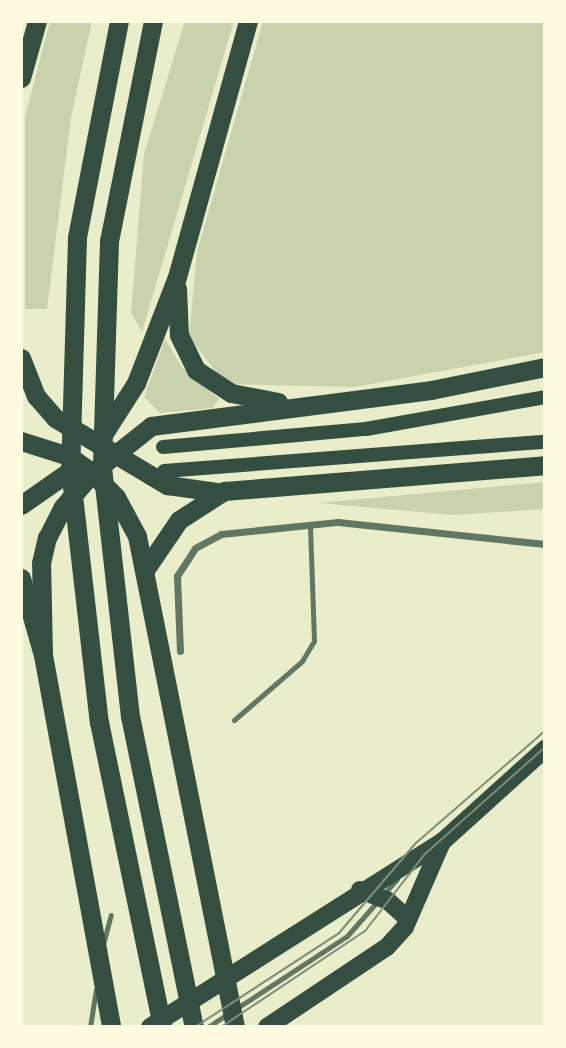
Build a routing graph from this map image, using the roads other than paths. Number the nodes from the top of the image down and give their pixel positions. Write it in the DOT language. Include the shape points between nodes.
graph roads {
  1 [pos="37,21"];
  2 [pos="119,21"];
  3 [pos="153,21"];
  4 [pos="248,21"];
  5 [pos="21,78"];
  6 [pos="177,277"];
  7 [pos="21,358"];
  8 [pos="545,367"];
  9 [pos="545,397"];
  10 [pos="302,407"];
  11 [pos="21,441"];
  12 [pos="545,442"];
  13 [pos="163,446"];
  14 [pos="105,448"];
  15 [pos="545,465"];
  16 [pos="86,468"];
  17 [pos="164,471"];
  18 [pos="224,491"];
  19 [pos="21,506"];
  20 [pos="310,525"];
  21 [pos="545,544"];
  22 [pos="145,570"];
  23 [pos="21,578"];
  24 [pos="180,651"];
  25 [pos="43,655"];
  26 [pos="234,720"];
  27 [pos="545,749"];
  28 [pos="442,842"];
  29 [pos="360,890"];
  30 [pos="380,897"];
  31 [pos="111,915"];
  32 [pos="408,919"];
  33 [pos="90,1027"];
  34 [pos="111,1027"];
  35 [pos="150,1027"];
  36 [pos="162,1027"];
  37 [pos="194,1027"];
  38 [pos="208,1027"];
  39 [pos="235,1027"];
  40 [pos="267,1027"];
  1 -- 5 [label="highway"];
  2 -- 36 [label="highway" via="85,178 71,306 70,469 81,597 116,815"];
  3 -- 37 [label="highway" via="117,179 103,308 102,467 112,593 146,809"];
  4 -- 6 [label="highway"];
  6 -- 10 [label="highway" via="179,335 196,370 231,393"];
  6 -- 14 [label="highway"];
  7 -- 14 [label="highway" via="44,407"];
  8 -- 10 [label="highway"];
  9 -- 13 [label="main road" via="366,429"];
  10 -- 14 [label="highway" via="170,420"];
  11 -- 16 [label="highway"];
  12 -- 17 [label="main road"];
  14 -- 16 [label="highway"];
  14 -- 18 [label="highway" via="167,485"];
  15 -- 18 [label="highway"];
  16 -- 19 [label="highway"];
  16 -- 22 [label="highway" via="132,523"];
  16 -- 25 [label="highway" via="47,538 41,563"];
  18 -- 22 [label="highway" via="179,520"];
  20 -- 21 [label="street" via="349,523"];
  20 -- 24 [label="street" via="220,534 195,548 175,583"];
  20 -- 26 [label="lane" via="314,640 302,661"];
  22 -- 39 [label="highway"];
  23 -- 25 [label="highway"];
  25 -- 34 [label="highway"];
  27 -- 28 [label="main road"];
  28 -- 29 [label="main road"];
  28 -- 30 [label="lane"];
  28 -- 32 [label="main road"];
  29 -- 30 [label="main road"];
  29 -- 35 [label="main road"];
  30 -- 32 [label="main road"];
  30 -- 38 [label="lane" via="347,936"];
  31 -- 33 [label="lane"];
  32 -- 40 [label="main road" via="387,947"];
}
